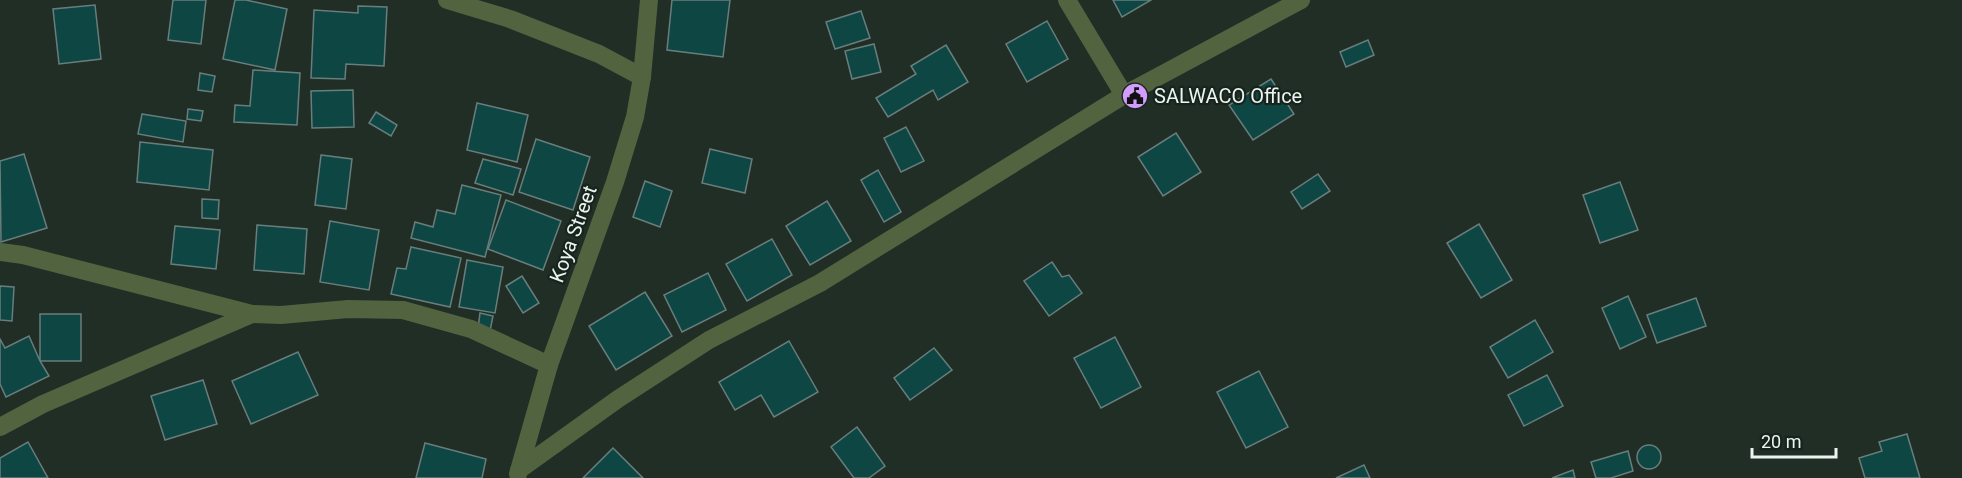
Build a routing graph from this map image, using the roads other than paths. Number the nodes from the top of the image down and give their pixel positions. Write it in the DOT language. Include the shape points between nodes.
graph roads {
  1 [pos="447,0"];
  2 [pos="649,0"];
  3 [pos="1067,0"];
  4 [pos="1301,0"];
  5 [pos="642,77"];
  6 [pos="1124,95"];
  7 [pos="0,252"];
  8 [pos="252,314"];
  9 [pos="549,365"];
  10 [pos="0,427"];
  11 [pos="518,474"];
  1 -- 5 [label="street" via="510,19 599,54"];
  2 -- 5 [label="street, Koya Street"];
  3 -- 6 [label="street"];
  4 -- 6 [label="street"];
  5 -- 9 [label="street, Koya Street" via="635,117 615,182"];
  6 -- 11 [label="street" via="820,283 709,340 618,399"];
  7 -- 8 [label="street"];
  8 -- 9 [label="street" via="403,310 471,329"];
  8 -- 10 [label="street" via="43,404"];
  9 -- 11 [label="street, Koya Street"];
}
